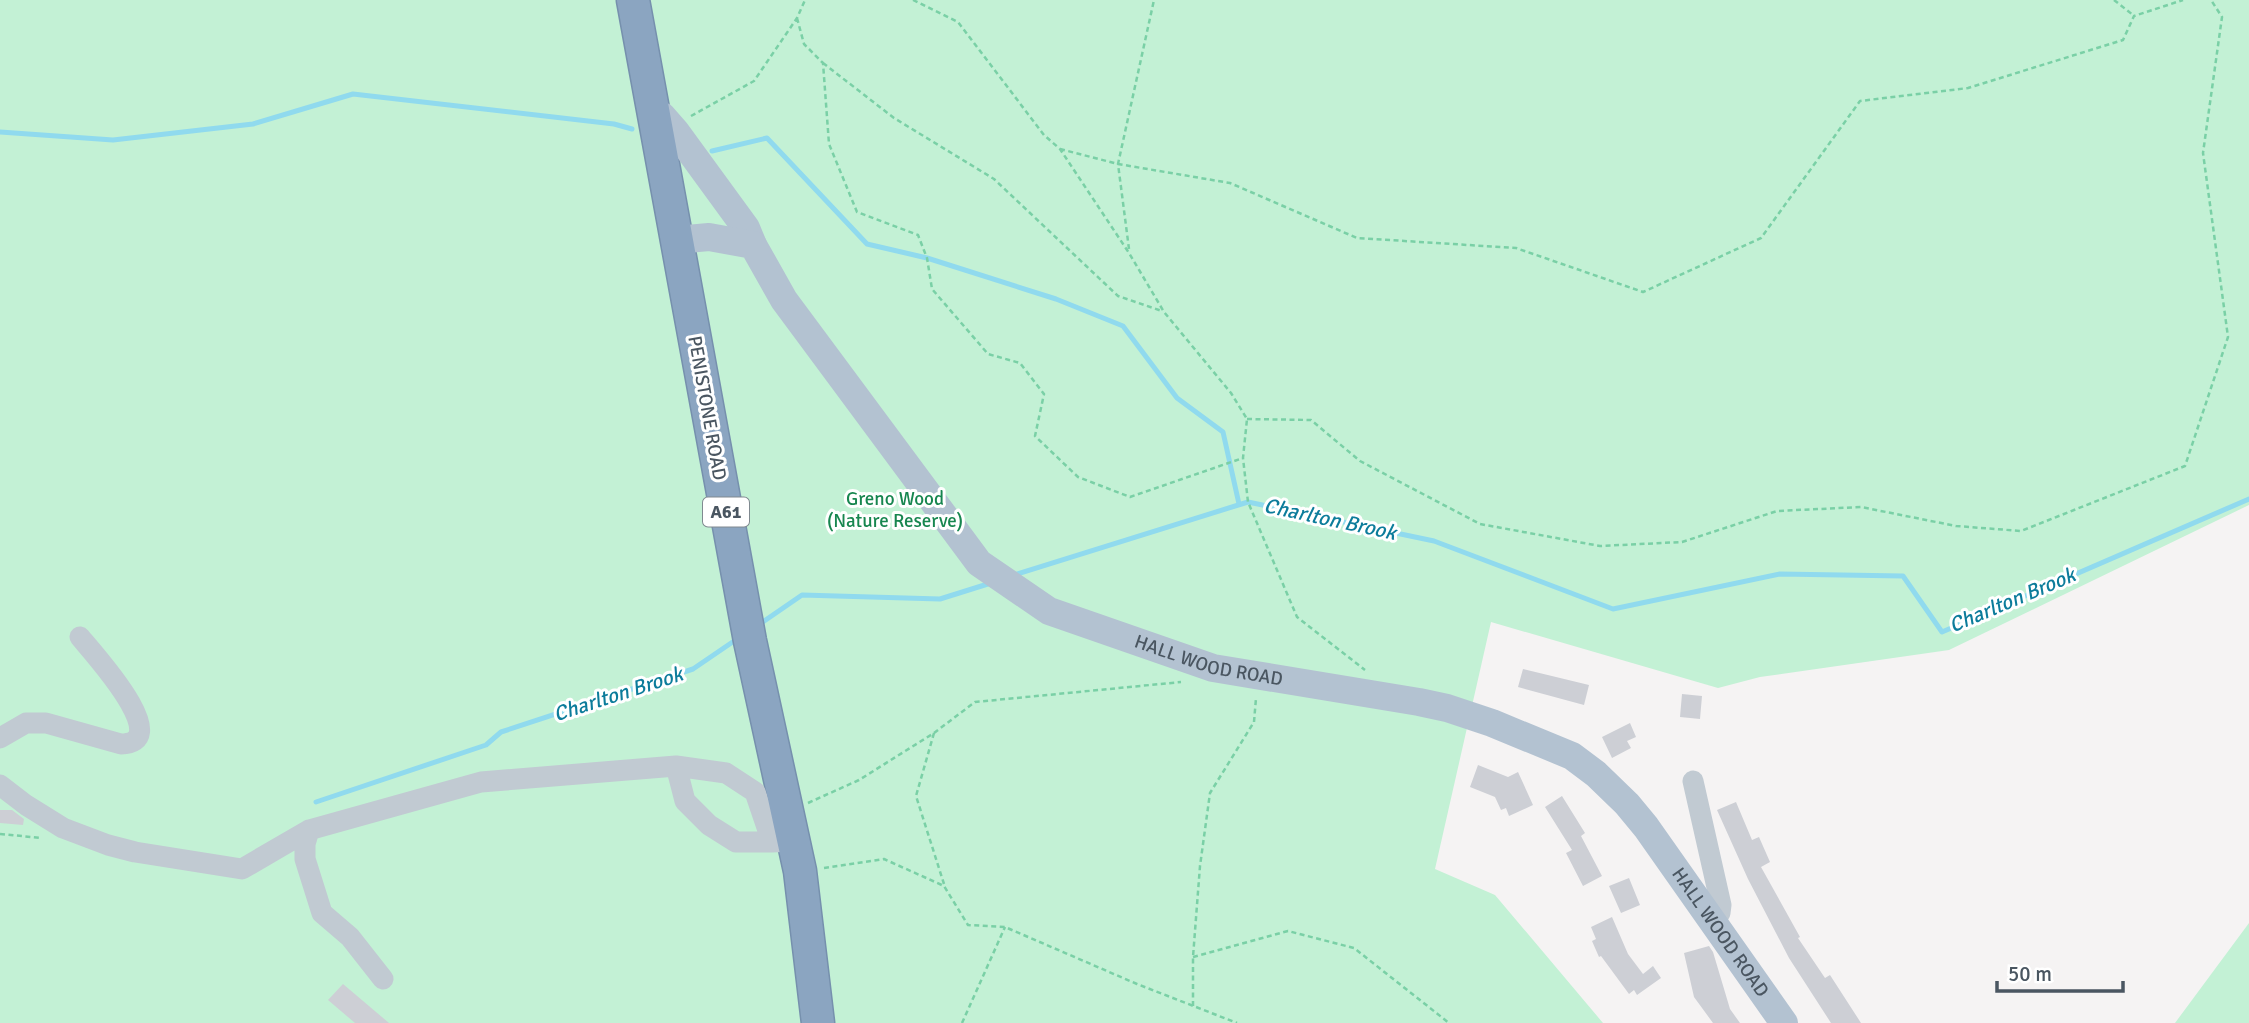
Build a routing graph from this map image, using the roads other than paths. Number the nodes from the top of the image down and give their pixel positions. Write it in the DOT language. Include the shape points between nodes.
graph roads {
  1 [pos="633,0"];
  2 [pos="652,112"];
  3 [pos="676,240"];
  4 [pos="753,245"];
  5 [pos="80,637"];
  6 [pos="0,738"];
  7 [pos="676,765"];
  8 [pos="1693,781"];
  9 [pos="0,785"];
  10 [pos="309,830"];
  11 [pos="783,832"];
  12 [pos="1713,921"];
  13 [pos="383,979"];
  14 [pos="818,1023"];
  15 [pos="1784,1023"];
  1 -- 2 [label="highway, PENISTONE ROAD / A61"];
  2 -- 3 [label="highway, PENISTONE ROAD / A61"];
  2 -- 4 [label="main road, HALL WOOD ROAD" via="676,132 746,228"];
  3 -- 4 [label="main road" via="709,237"];
  3 -- 11 [label="highway, PENISTONE ROAD / A61"];
  4 -- 12 [label="main road, HALL WOOD ROAD" via="784,300 979,563 1049,611 1213,668 1447,708 1572,756 1627,804"];
  5 -- 6 [label="lane" via="132,706 140,721 137,740 121,744 46,723 26,723"];
  7 -- 10 [label="lane" via="481,782"];
  7 -- 11 [label="lane" via="726,773 755,792"];
  7 -- 11 [label="lane" via="685,801 709,825 736,842"];
  8 -- 12 [label="lane" via="1721,905"];
  9 -- 10 [label="lane" via="63,828 108,845 242,869"];
  10 -- 13 [label="lane" via="305,859 323,913 350,937"];
  11 -- 14 [label="highway, PENISTONE ROAD / A61" via="800,872"];
  12 -- 15 [label="main road, HALL WOOD ROAD"];
}
